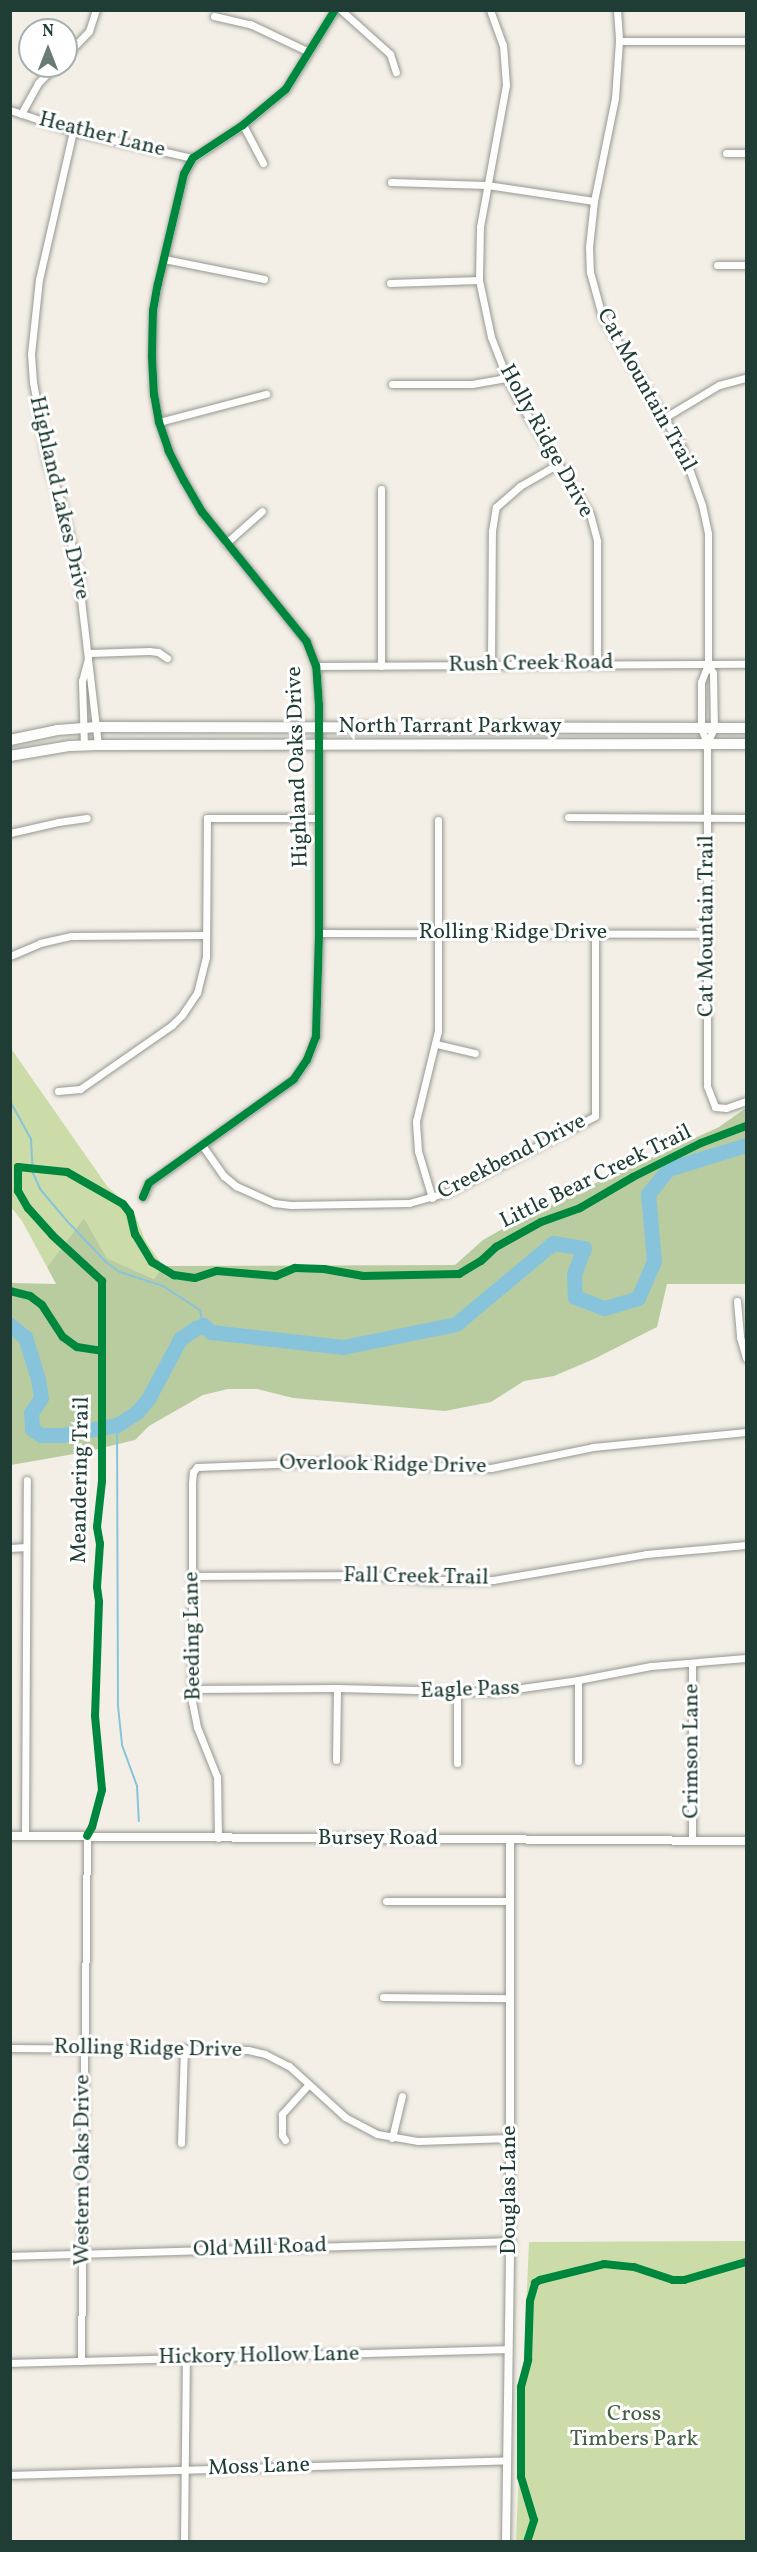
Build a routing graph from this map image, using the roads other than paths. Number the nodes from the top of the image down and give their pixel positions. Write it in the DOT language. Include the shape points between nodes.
graph roads {
  1 [pos="96,10"];
  2 [pos="335,10"];
  3 [pos="341,10"];
  4 [pos="490,10"];
  5 [pos="616,10"];
  6 [pos="214,16"];
  7 [pos="619,41"];
  8 [pos="747,41"];
  9 [pos="78,43"];
  10 [pos="309,52"];
  11 [pos="396,72"];
  12 [pos="43,78"];
  13 [pos="10,110"];
  14 [pos="21,114"];
  15 [pos="243,125"];
  16 [pos="73,131"];
  17 [pos="726,153"];
  18 [pos="747,153"];
  19 [pos="194,158"];
  20 [pos="263,163"];
  21 [pos="391,182"];
  22 [pos="487,185"];
  23 [pos="594,201"];
  24 [pos="164,259"];
  25 [pos="717,265"];
  26 [pos="747,265"];
  27 [pos="264,279"];
  28 [pos="479,280"];
  29 [pos="390,283"];
  30 [pos="507,378"];
  31 [pos="747,378"];
  32 [pos="392,384"];
  33 [pos="266,394"];
  34 [pos="664,418"];
  35 [pos="159,422"];
  36 [pos="558,464"];
  37 [pos="381,489"];
  38 [pos="262,511"];
  39 [pos="226,543"];
  40 [pos="90,653"];
  41 [pos="167,658"];
  42 [pos="597,663"];
  43 [pos="491,664"];
  44 [pos="708,664"];
  45 [pos="747,664"];
  46 [pos="316,666"];
  47 [pos="381,666"];
  48 [pos="97,727"];
  49 [pos="319,727"];
  50 [pos="84,728"];
  51 [pos="701,728"];
  52 [pos="714,728"];
  53 [pos="747,728"];
  54 [pos="10,740"];
  55 [pos="319,744"];
  56 [pos="707,744"];
  57 [pos="747,744"];
  58 [pos="98,745"];
  59 [pos="84,746"];
  60 [pos="10,756"];
  61 [pos="568,817"];
  62 [pos="87,818"];
  63 [pos="319,818"];
  64 [pos="707,818"];
  65 [pos="747,818"];
  66 [pos="438,820"];
  67 [pos="10,833"];
  68 [pos="319,933"];
  69 [pos="595,933"];
  70 [pos="438,934"];
  71 [pos="707,934"];
  72 [pos="206,935"];
  73 [pos="10,956"];
  74 [pos="436,1044"];
  75 [pos="475,1053"];
  76 [pos="58,1090"];
  77 [pos="747,1101"];
  78 [pos="202,1145"];
  79 [pos="143,1197"];
  80 [pos="432,1198"];
  81 [pos="737,1301"];
  82 [pos="747,1358"];
  83 [pos="747,1432"];
  84 [pos="197,1467"];
  85 [pos="27,1480"];
  86 [pos="747,1545"];
  87 [pos="26,1547"];
  88 [pos="10,1548"];
  89 [pos="192,1576"];
  90 [pos="747,1658"];
  91 [pos="692,1663"];
  92 [pos="578,1680"];
  93 [pos="337,1688"];
  94 [pos="192,1689"];
  95 [pos="457,1693"];
  96 [pos="336,1760"];
  97 [pos="578,1761"];
  98 [pos="457,1763"];
  99 [pos="10,1836"];
  100 [pos="25,1836"];
  101 [pos="87,1836"];
  102 [pos="218,1838"];
  103 [pos="510,1839"];
  104 [pos="692,1840"];
  105 [pos="747,1840"];
  106 [pos="386,1901"];
  107 [pos="509,1901"];
  108 [pos="383,1997"];
  109 [pos="510,1998"];
  110 [pos="10,2048"];
  111 [pos="83,2048"];
  112 [pos="184,2048"];
  113 [pos="309,2084"];
  114 [pos="402,2096"];
  115 [pos="392,2138"];
  116 [pos="510,2138"];
  117 [pos="285,2140"];
  118 [pos="181,2143"];
  119 [pos="510,2241"];
  120 [pos="82,2253"];
  121 [pos="10,2256"];
  122 [pos="508,2349"];
  123 [pos="186,2358"];
  124 [pos="81,2361"];
  125 [pos="10,2363"];
  126 [pos="507,2460"];
  127 [pos="184,2470"];
  128 [pos="10,2475"];
  129 [pos="184,2541"];
  130 [pos="506,2541"];
  1 -- 9 [label="street" via="89,31"];
  2 -- 10 [label="street"];
  3 -- 11 [label="street" via="390,54"];
  4 -- 22 [label="street, Holly Ridge Drive" via="503,45 506,85"];
  5 -- 7 [label="street, Cat Mountain Trail"];
  6 -- 10 [label="street" via="250,24"];
  7 -- 8 [label="street"];
  7 -- 23 [label="street, Cat Mountain Trail" via="615,98"];
  10 -- 15 [label="street" via="286,89"];
  12 -- 14 [label="street"];
  13 -- 14 [label="street, Heather Lane"];
  14 -- 16 [label="street, Heather Lane"];
  15 -- 19 [label="street"];
  15 -- 20 [label="street"];
  16 -- 19 [label="street, Heather Lane"];
  16 -- 40 [label="street, Highland Lakes Drive" via="39,279 31,354 39,421 73,546"];
  17 -- 18 [label="street"];
  19 -- 24 [label="street, Highland Oaks Drive" via="184,174"];
  21 -- 22 [label="street"];
  22 -- 23 [label="street"];
  22 -- 28 [label="street, Holly Ridge Drive" via="480,227"];
  23 -- 34 [label="street, Cat Mountain Trail" via="589,247 595,295 617,344"];
  24 -- 27 [label="street"];
  24 -- 35 [label="street, Highland Oaks Drive" via="153,311 154,396"];
  25 -- 26 [label="street"];
  28 -- 29 [label="street"];
  28 -- 30 [label="street, Holly Ridge Drive" via="491,337"];
  30 -- 32 [label="street" via="471,384"];
  30 -- 36 [label="street, Holly Ridge Drive"];
  31 -- 34 [label="street" via="719,385"];
  33 -- 35 [label="street"];
  34 -- 44 [label="street, Cat Mountain Trail" via="698,486 708,533"];
  35 -- 39 [label="street, Highland Oaks Drive" via="184,481"];
  36 -- 42 [label="street, Holly Ridge Drive" via="590,513 597,541"];
  36 -- 43 [label="street" via="520,486 496,507 492,531"];
  37 -- 47 [label="street"];
  38 -- 39 [label="street"];
  39 -- 46 [label="street, Highland Oaks Drive" via="307,642"];
  40 -- 41 [label="street" via="149,651"];
  40 -- 48 [label="street, Highland Lakes Drive"];
  40 -- 50 [label="street, Highland Lakes Drive" via="82,681"];
  42 -- 43 [label="street, Rush Creek Road"];
  42 -- 44 [label="street, Rush Creek Road"];
  43 -- 47 [label="street, Rush Creek Road"];
  44 -- 45 [label="street, Rush Creek Road"];
  44 -- 51 [label="street, Cat Mountain Trail" via="702,682"];
  44 -- 52 [label="street, Cat Mountain Trail" via="713,674"];
  46 -- 47 [label="street, Rush Creek Road"];
  46 -- 49 [label="street, Highland Oaks Drive"];
  48 -- 49 [label="main road, North Tarrant Parkway"];
  48 -- 50 [label="main road, North Tarrant Parkway"];
  48 -- 58 [label="street, Highland Lakes Drive"];
  49 -- 51 [label="main road, North Tarrant Parkway"];
  49 -- 55 [label="street, Highland Oaks Drive"];
  50 -- 54 [label="main road, North Tarrant Parkway"];
  50 -- 59 [label="street, Highland Lakes Drive"];
  51 -- 52 [label="main road, North Tarrant Parkway"];
  51 -- 56 [label="street, Cat Mountain Trail"];
  52 -- 53 [label="main road, North Tarrant Parkway"];
  52 -- 56 [label="street, Cat Mountain Trail"];
  55 -- 56 [label="main road, North Tarrant Parkway"];
  55 -- 58 [label="main road, North Tarrant Parkway"];
  55 -- 63 [label="street, Highland Oaks Drive"];
  56 -- 57 [label="main road, North Tarrant Parkway"];
  56 -- 64 [label="street, Cat Mountain Trail"];
  58 -- 59 [label="main road, North Tarrant Parkway"];
  59 -- 60 [label="main road, North Tarrant Parkway"];
  61 -- 64 [label="street"];
  62 -- 67 [label="street"];
  63 -- 68 [label="street, Highland Oaks Drive"];
  63 -- 72 [label="street" via="207,818"];
  64 -- 65 [label="street"];
  64 -- 71 [label="street, Cat Mountain Trail"];
  66 -- 70 [label="street"];
  68 -- 70 [label="street, Rolling Ridge Drive"];
  68 -- 78 [label="street, Highland Oaks Drive" via="318,1018 307,1060 279,1092"];
  69 -- 70 [label="street, Rolling Ridge Drive"];
  69 -- 71 [label="street, Rolling Ridge Drive"];
  69 -- 80 [label="street, Creekbend Drive" via="595,1116"];
  70 -- 74 [label="street"];
  71 -- 77 [label="street, Cat Mountain Trail" via="707,1086 715,1107 726,1108"];
  72 -- 73 [label="street" via="71,936 40,943"];
  72 -- 76 [label="street" via="203,977 182,1015 80,1089"];
  74 -- 75 [label="street"];
  74 -- 80 [label="street" via="416,1121 418,1151"];
  78 -- 79 [label="street, Highland Oaks Drive" via="149,1183"];
  78 -- 80 [label="street, Creekbend Drive" via="236,1186 274,1203 390,1204"];
  81 -- 82 [label="street" via="740,1337"];
  83 -- 84 [label="street, Overlook Ridge Drive" via="593,1447 491,1468 326,1462"];
  84 -- 89 [label="street, Beeding Lane" via="192,1483"];
  85 -- 87 [label="street"];
  86 -- 89 [label="street, Fall Creek Trail" via="628,1556 493,1580 344,1575"];
  87 -- 88 [label="street"];
  87 -- 100 [label="street"];
  89 -- 94 [label="street, Beeding Lane"];
  90 -- 91 [label="street, Eagle Pass"];
  91 -- 92 [label="street, Eagle Pass" via="651,1666"];
  91 -- 104 [label="street, Crimson Lane"];
  92 -- 95 [label="street, Eagle Pass"];
  92 -- 97 [label="street"];
  93 -- 94 [label="street, Eagle Pass"];
  93 -- 95 [label="street, Eagle Pass"];
  93 -- 96 [label="street"];
  94 -- 102 [label="street, Beeding Lane" via="198,1727 217,1777"];
  95 -- 98 [label="street"];
  99 -- 100 [label="street, Bursey Road"];
  100 -- 101 [label="street, Bursey Road"];
  101 -- 102 [label="street, Bursey Road"];
  101 -- 111 [label="street, Western Oaks Drive"];
  102 -- 103 [label="street, Bursey Road"];
  103 -- 104 [label="street, Bursey Road"];
  103 -- 107 [label="street, Douglas Lane"];
  104 -- 105 [label="street, Bursey Road"];
  106 -- 107 [label="street"];
  107 -- 109 [label="street, Douglas Lane"];
  108 -- 109 [label="street"];
  109 -- 116 [label="street, Douglas Lane"];
  110 -- 111 [label="street, Rolling Ridge Drive"];
  111 -- 112 [label="street, Rolling Ridge Drive"];
  111 -- 120 [label="street, Western Oaks Drive"];
  112 -- 113 [label="street, Rolling Ridge Drive" via="265,2054 289,2066"];
  112 -- 118 [label="street"];
  113 -- 115 [label="street, Rolling Ridge Drive" via="358,2125"];
  113 -- 117 [label="street" via="282,2114"];
  114 -- 115 [label="street"];
  115 -- 116 [label="street, Rolling Ridge Drive"];
  116 -- 119 [label="street, Douglas Lane"];
  119 -- 120 [label="street, Old Mill Road"];
  119 -- 122 [label="street, Douglas Lane"];
  120 -- 121 [label="street, Old Mill Road"];
  120 -- 124 [label="street, Western Oaks Drive"];
  122 -- 123 [label="street, Hickory Hollow Lane"];
  122 -- 126 [label="street, Douglas Lane"];
  123 -- 124 [label="street, Hickory Hollow Lane"];
  123 -- 127 [label="street"];
  124 -- 125 [label="street, Hickory Hollow Lane"];
  126 -- 127 [label="street, Moss Lane"];
  126 -- 130 [label="street, Douglas Lane"];
  127 -- 128 [label="street, Moss Lane"];
  127 -- 129 [label="street"];
}
